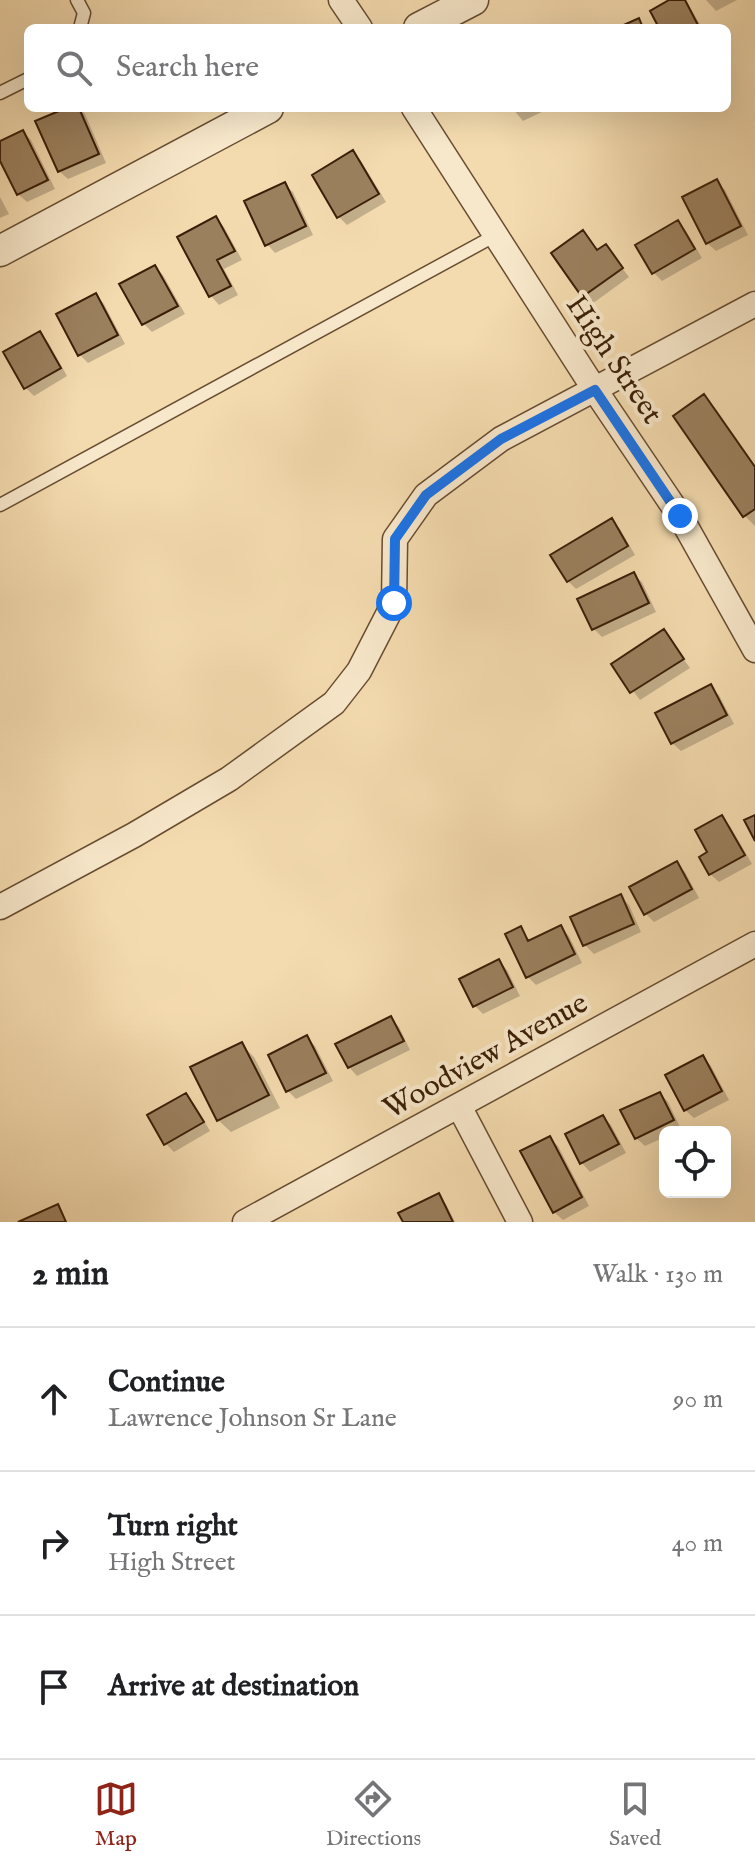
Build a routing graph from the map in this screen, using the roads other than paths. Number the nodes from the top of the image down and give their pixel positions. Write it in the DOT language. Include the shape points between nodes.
graph roads {
  1 [pos="77,0"];
  2 [pos="341,0"];
  3 [pos="473,0"];
  4 [pos="81,24"];
  5 [pos="357,24"];
  6 [pos="427,24"];
  7 [pos="24,81"];
  8 [pos="0,93"];
  9 [pos="261,112"];
  10 [pos="417,112"];
  11 [pos="496,235"];
  12 [pos="0,251"];
  13 [pos="755,304"];
  14 [pos="595,390"];
  15 [pos="0,505"];
  16 [pos="755,650"];
  17 [pos="0,907"];
  18 [pos="755,944"];
  19 [pos="459,1106"];
  20 [pos="245,1222"];
  21 [pos="520,1222"];
  1 -- 4 [label="lane" via="84,13"];
  2 -- 5 [label="street"];
  3 -- 6 [label="street"];
  7 -- 8 [label="lane"];
  9 -- 12 [label="street"];
  10 -- 11 [label="street, High Street"];
  11 -- 14 [label="street, High Street"];
  11 -- 15 [label="lane"];
  13 -- 14 [label="street"];
  14 -- 16 [label="street, High Street" via="680,516"];
  14 -- 17 [label="street" via="501,439 426,495 395,539 394,603 359,671 334,703 229,779"];
  18 -- 19 [label="street, Woodview Avenue"];
  19 -- 20 [label="street, Woodview Avenue"];
  19 -- 21 [label="street"];
}
